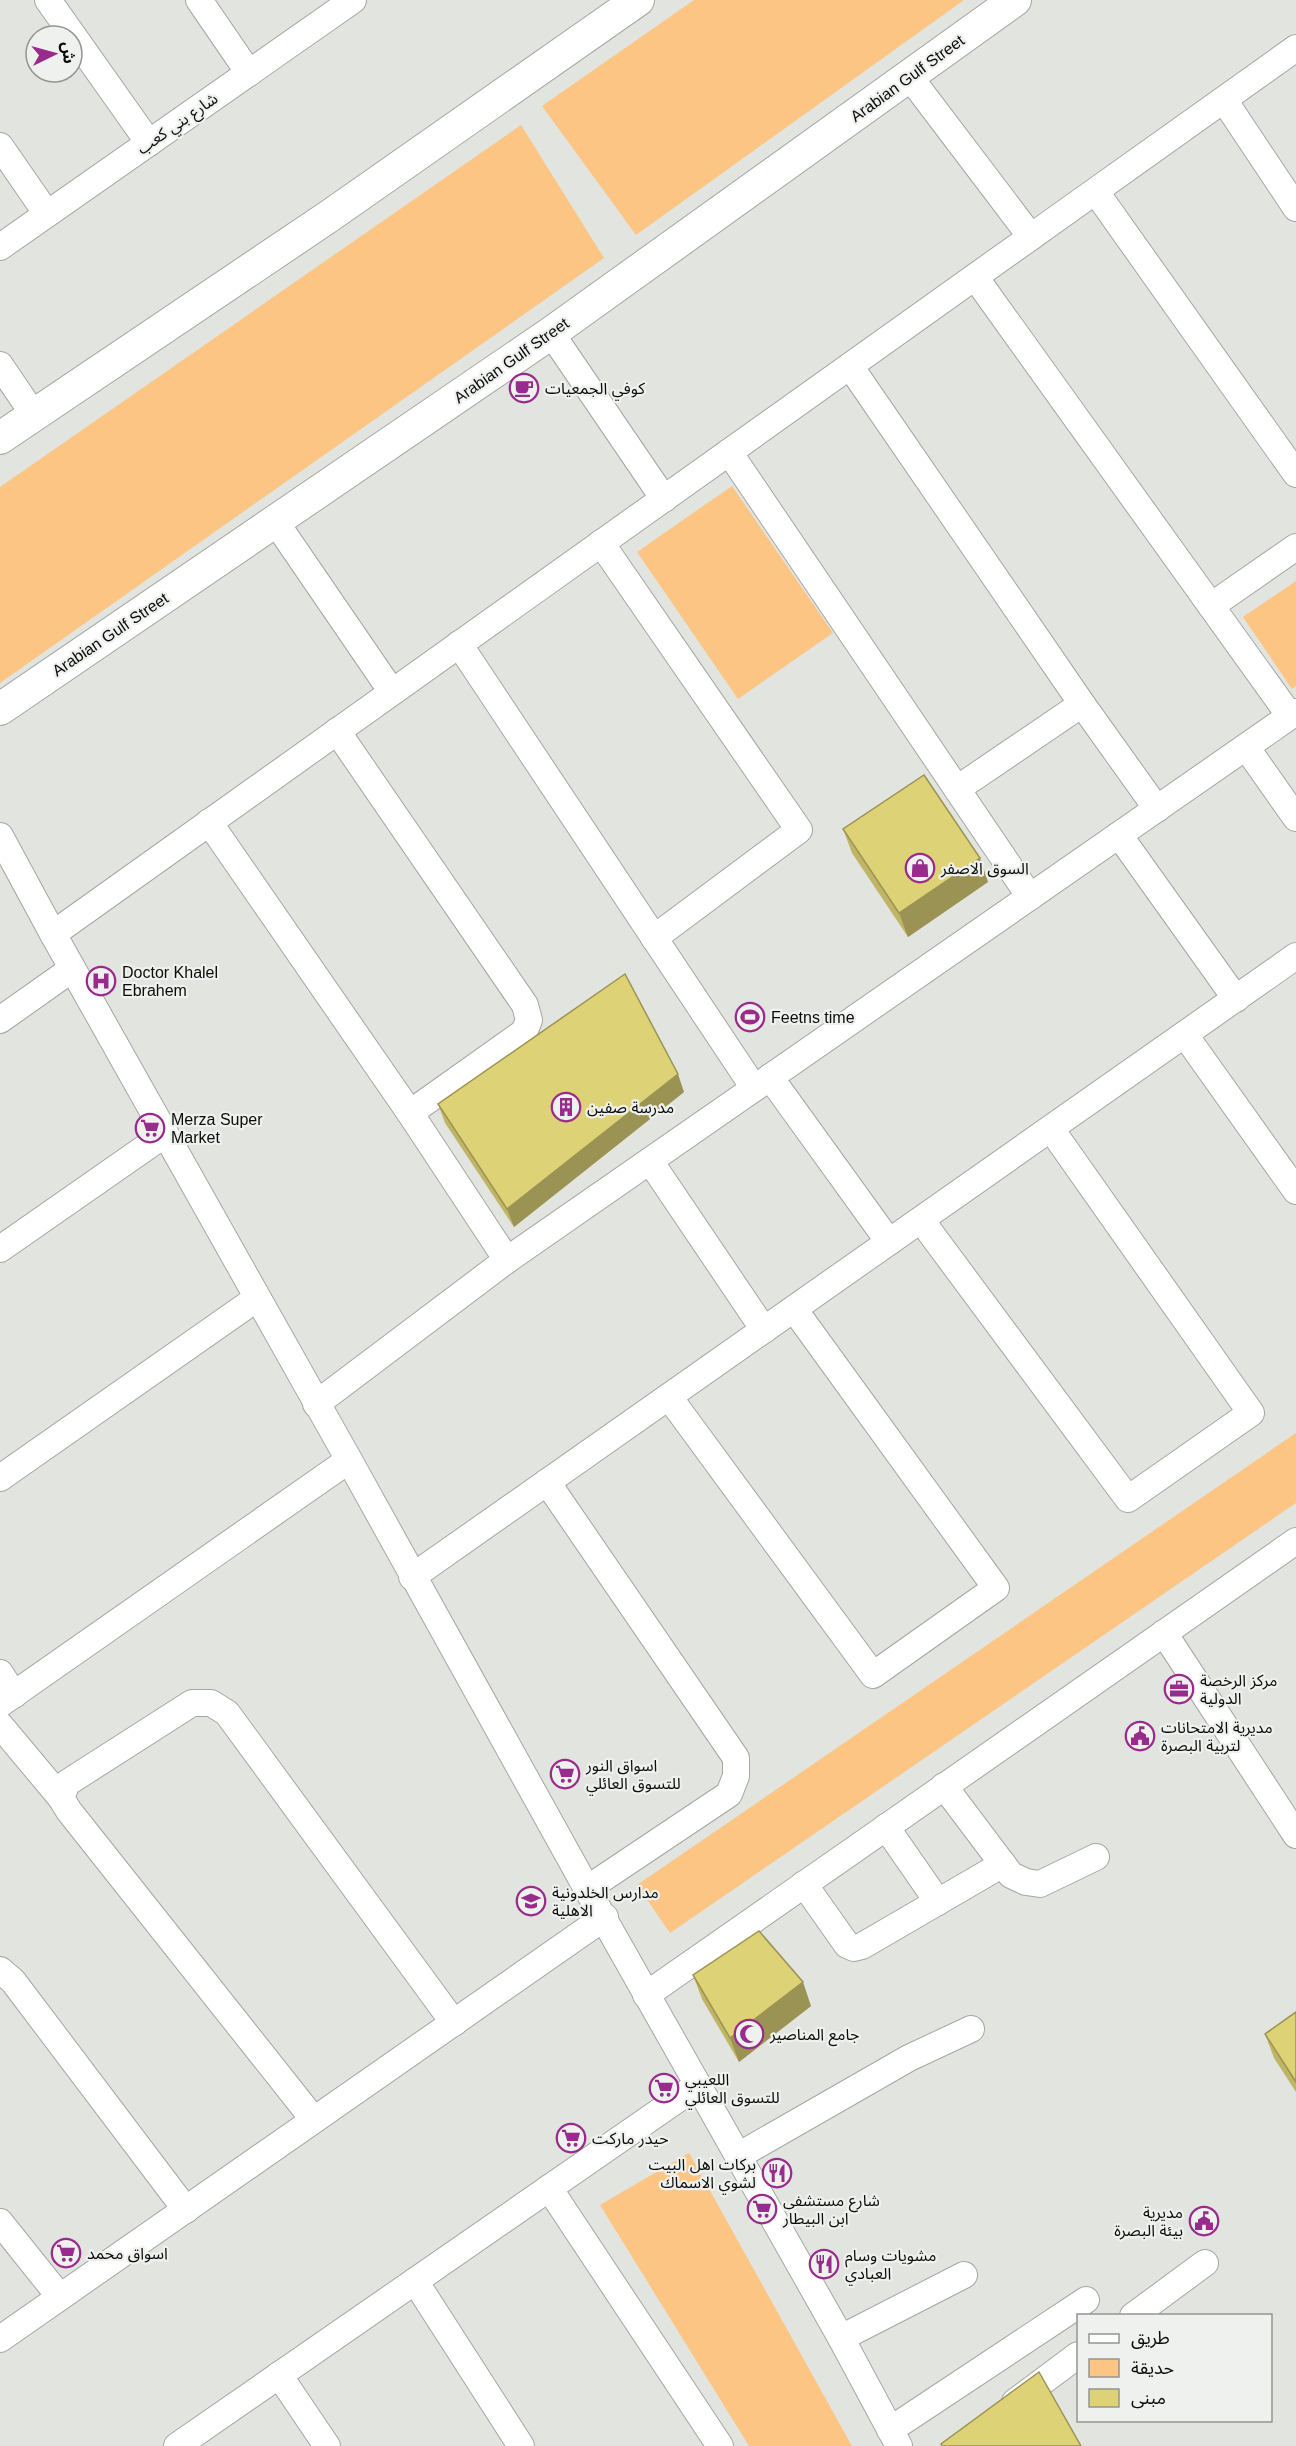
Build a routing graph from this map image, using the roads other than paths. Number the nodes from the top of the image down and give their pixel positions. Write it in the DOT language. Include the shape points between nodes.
graph roads {
  1 [pos="48,0"];
  2 [pos="199,0"];
  3 [pos="352,0"];
  4 [pos="638,0"];
  5 [pos="1015,0"];
  6 [pos="1296,48"];
  7 [pos="249,73"];
  8 [pos="909,76"];
  9 [pos="1224,100"];
  10 [pos="149,143"];
  11 [pos="0,146"];
  12 [pos="1096,192"];
  13 [pos="1296,207"];
  14 [pos="47,214"];
  15 [pos="1030,237"];
  16 [pos="0,247"];
  17 [pos="975,277"];
  18 [pos="551,333"];
  19 [pos="0,365"];
  20 [pos="850,366"];
  21 [pos="34,416"];
  22 [pos="0,438"];
  23 [pos="729,452"];
  24 [pos="1296,474"];
  25 [pos="664,499"];
  26 [pos="275,521"];
  27 [pos="601,543"];
  28 [pos="1296,548"];
  29 [pos="1211,606"];
  30 [pos="459,644"];
  31 [pos="392,692"];
  32 [pos="1082,704"];
  33 [pos="0,709"];
  34 [pos="1293,714"];
  35 [pos="337,731"];
  36 [pos="1246,747"];
  37 [pos="957,789"];
  38 [pos="1157,809"];
  39 [pos="1296,818"];
  40 [pos="209,822"];
  41 [pos="1119,835"];
  42 [pos="0,836"];
  43 [pos="1030,897"];
  44 [pos="52,934"];
  45 [pos="654,938"];
  46 [pos="1296,956"];
  47 [pos="72,969"];
  48 [pos="1236,999"];
  49 [pos="0,1020"];
  50 [pos="1185,1035"];
  51 [pos="762,1083"];
  52 [pos="410,1113"];
  53 [pos="1051,1129"];
  54 [pos="165,1134"];
  55 [pos="650,1161"];
  56 [pos="1296,1191"];
  57 [pos="921,1220"];
  58 [pos="889,1242"];
  59 [pos="0,1249"];
  60 [pos="507,1260"];
  61 [pos="256,1299"];
  62 [pos="794,1309"];
  63 [pos="764,1330"];
  64 [pos="669,1396"];
  65 [pos="316,1404"];
  66 [pos="349,1460"];
  67 [pos="0,1478"];
  68 [pos="547,1482"];
  69 [pos="1296,1541"];
  70 [pos="412,1577"];
  71 [pos="1164,1633"];
  72 [pos="0,1673"];
  73 [pos="7,1700"];
  74 [pos="0,1725"];
  75 [pos="944,1786"];
  76 [pos="61,1798"];
  77 [pos="886,1827"];
  78 [pos="1296,1835"];
  79 [pos="1096,1857"];
  80 [pos="1003,1864"];
  81 [pos="804,1884"];
  82 [pos="587,1889"];
  83 [pos="938,1902"];
  84 [pos="605,1917"];
  85 [pos="0,1970"];
  86 [pos="646,1995"];
  87 [pos="454,2023"];
  88 [pos="971,2029"];
  89 [pos="698,2085"];
  90 [pos="314,2120"];
  91 [pos="738,2156"];
  92 [pos="549,2188"];
  93 [pos="186,2210"];
  94 [pos="0,2222"];
  95 [pos="1205,2263"];
  96 [pos="964,2275"];
  97 [pos="415,2281"];
  98 [pos="60,2297"];
  99 [pos="1086,2300"];
  100 [pos="1136,2314"];
  101 [pos="841,2338"];
  102 [pos="0,2340"];
  103 [pos="1077,2356"];
  104 [pos="279,2376"];
  105 [pos="993,2418"];
  106 [pos="894,2438"];
  107 [pos="177,2446"];
  108 [pos="327,2446"];
  109 [pos="521,2446"];
  110 [pos="720,2446"];
  1 -- 10 [label="street"];
  2 -- 7 [label="street"];
  3 -- 7 [label="street, شارع بني كعب"];
  4 -- 21 [label="main road"];
  5 -- 8 [label="main road, Arabian Gulf Street"];
  6 -- 9 [label="street"];
  7 -- 10 [label="street, شارع بني كعب"];
  8 -- 15 [label="street"];
  8 -- 18 [label="main road, Arabian Gulf Street"];
  9 -- 12 [label="street"];
  9 -- 13 [label="street"];
  10 -- 14 [label="street, شارع بني كعب"];
  11 -- 14 [label="street"];
  12 -- 15 [label="street"];
  12 -- 24 [label="street"];
  14 -- 16 [label="street, شارع بني كعب"];
  15 -- 17 [label="street"];
  17 -- 20 [label="street"];
  17 -- 29 [label="street"];
  18 -- 25 [label="street"];
  18 -- 26 [label="main road, Arabian Gulf Street"];
  19 -- 21 [label="street"];
  20 -- 23 [label="street"];
  20 -- 32 [label="street"];
  21 -- 22 [label="main road"];
  23 -- 25 [label="street"];
  23 -- 37 [label="street"];
  25 -- 27 [label="street"];
  26 -- 31 [label="street"];
  26 -- 33 [label="main road, Arabian Gulf Street"];
  27 -- 30 [label="street"];
  27 -- 45 [label="street" via="799,830"];
  28 -- 29 [label="street"];
  29 -- 34 [label="street"];
  30 -- 31 [label="street"];
  30 -- 45 [label="street"];
  31 -- 35 [label="street"];
  32 -- 37 [label="street"];
  32 -- 38 [label="street"];
  34 -- 36 [label="street"];
  35 -- 40 [label="street"];
  35 -- 52 [label="street" via="525,1005 529,1020 524,1032"];
  36 -- 38 [label="street"];
  36 -- 39 [label="street"];
  37 -- 43 [label="street"];
  38 -- 41 [label="street"];
  40 -- 44 [label="street"];
  40 -- 52 [label="street"];
  41 -- 43 [label="street"];
  41 -- 48 [label="street"];
  42 -- 44 [label="street"];
  43 -- 51 [label="street"];
  44 -- 47 [label="street"];
  45 -- 51 [label="street"];
  46 -- 48 [label="street"];
  47 -- 49 [label="street"];
  47 -- 54 [label="street"];
  48 -- 50 [label="street"];
  50 -- 53 [label="street"];
  50 -- 56 [label="street"];
  51 -- 55 [label="street"];
  51 -- 58 [label="street"];
  52 -- 60 [label="street"];
  53 -- 57 [label="street"];
  53 -- 57 [label="street" via="1251,1413 1128,1499"];
  54 -- 59 [label="street"];
  54 -- 61 [label="street"];
  55 -- 60 [label="street"];
  55 -- 63 [label="street"];
  57 -- 58 [label="street"];
  58 -- 62 [label="street"];
  60 -- 65 [label="street"];
  61 -- 65 [label="street"];
  61 -- 67 [label="street"];
  62 -- 63 [label="street"];
  62 -- 64 [label="street" via="996,1588 873,1675"];
  63 -- 64 [label="street"];
  64 -- 68 [label="street"];
  65 -- 66 [label="street"];
  66 -- 70 [label="street"];
  66 -- 73 [label="street"];
  68 -- 70 [label="street"];
  68 -- 82 [label="street" via="736,1758 736,1776 729,1794"];
  69 -- 71 [label="street"];
  70 -- 82 [label="street"];
  71 -- 75 [label="street"];
  71 -- 78 [label="street"];
  72 -- 73 [label="street"];
  74 -- 76 [label="street"];
  75 -- 77 [label="street"];
  75 -- 80 [label="street"];
  76 -- 87 [label="street" via="67,1783 192,1703 211,1703 227,1713"];
  76 -- 90 [label="street"];
  77 -- 81 [label="street"];
  77 -- 83 [label="street"];
  79 -- 80 [label="street" via="1040,1884 1011,1875"];
  80 -- 83 [label="street"];
  81 -- 83 [label="street" via="847,1944 855,1948"];
  81 -- 86 [label="street"];
  82 -- 84 [label="street"];
  84 -- 86 [label="street"];
  84 -- 87 [label="street"];
  85 -- 93 [label="street" via="13,1981"];
  86 -- 89 [label="street"];
  87 -- 90 [label="street"];
  88 -- 91 [label="street" via="909,2058"];
  89 -- 91 [label="street"];
  89 -- 92 [label="street"];
  90 -- 93 [label="street"];
  91 -- 101 [label="street"];
  92 -- 97 [label="street"];
  92 -- 110 [label="street"];
  93 -- 98 [label="street"];
  94 -- 98 [label="street"];
  95 -- 100 [label="street"];
  96 -- 101 [label="street"];
  97 -- 104 [label="street"];
  97 -- 109 [label="street"];
  98 -- 102 [label="street"];
  99 -- 106 [label="street"];
  101 -- 106 [label="street"];
  103 -- 105 [label="street"];
  104 -- 107 [label="street"];
  104 -- 108 [label="street"];
}
